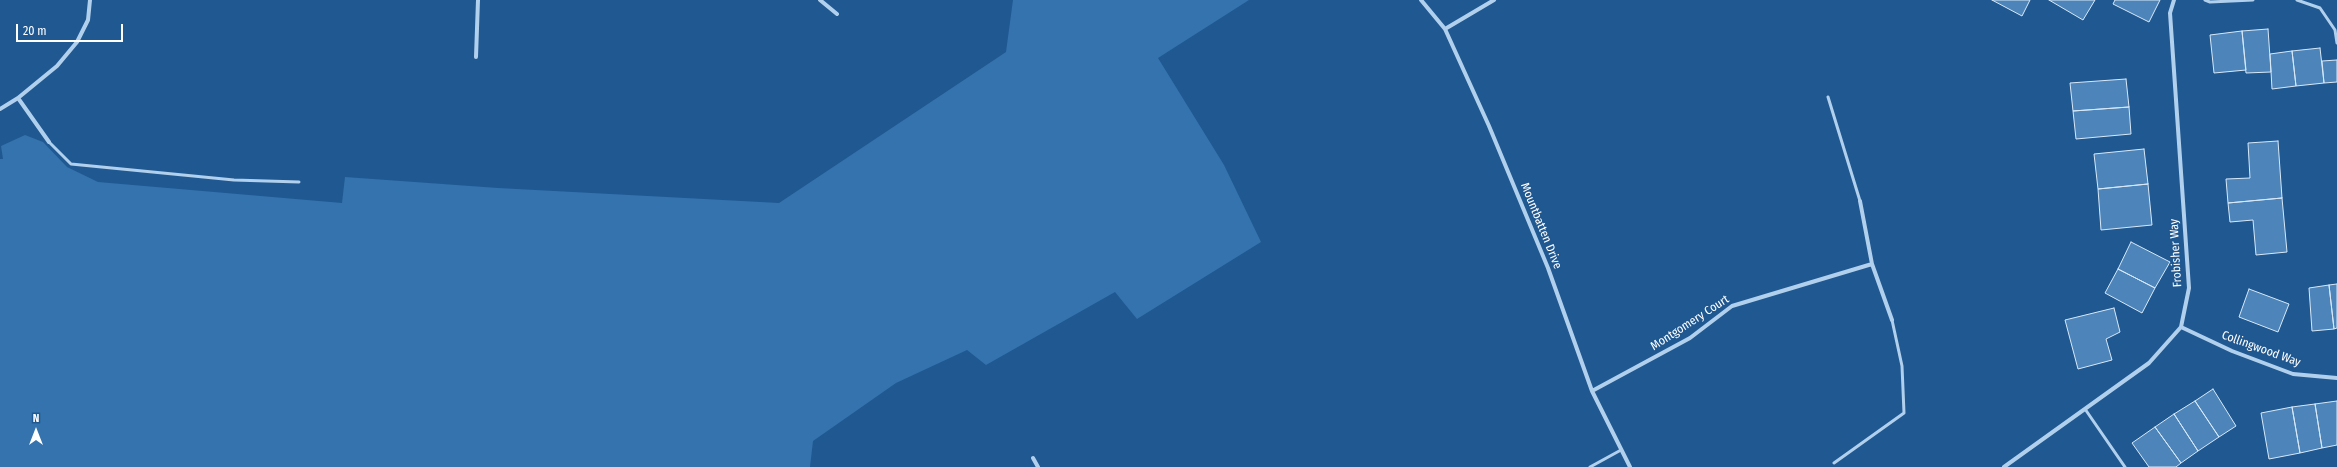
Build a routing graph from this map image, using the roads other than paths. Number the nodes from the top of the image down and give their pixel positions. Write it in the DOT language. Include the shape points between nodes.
graph roads {
  1 [pos="90,0"];
  2 [pos="478,0"];
  3 [pos="820,0"];
  4 [pos="1421,0"];
  5 [pos="1494,0"];
  6 [pos="2174,0"];
  7 [pos="2205,0"];
  8 [pos="2253,0"];
  9 [pos="2297,0"];
  10 [pos="837,14"];
  11 [pos="1446,29"];
  12 [pos="2337,43"];
  13 [pos="476,57"];
  14 [pos="1828,96"];
  15 [pos="18,98"];
  16 [pos="0,109"];
  17 [pos="49,142"];
  18 [pos="299,182"];
  19 [pos="1860,201"];
  20 [pos="1872,264"];
  21 [pos="1892,320"];
  22 [pos="2181,327"];
  23 [pos="2337,378"];
  24 [pos="1592,391"];
  25 [pos="2085,409"];
  26 [pos="1621,450"];
  27 [pos="1033,458"];
  28 [pos="1834,463"];
  29 [pos="1038,467"];
  30 [pos="1590,467"];
  31 [pos="1630,467"];
  32 [pos="2004,467"];
  33 [pos="2125,467"];
  1 -- 15 [label="street" via="88,20 77,42 57,66"];
  2 -- 13 [label="street"];
  3 -- 10 [label="street"];
  4 -- 11 [label="street, Mountbatten Drive"];
  5 -- 11 [label="street"];
  6 -- 22 [label="street, Frobisher Way" via="2170,13 2189,288"];
  7 -- 8 [label="lane"];
  9 -- 12 [label="lane" via="2320,8 2335,30"];
  11 -- 24 [label="street, Mountbatten Drive" via="1548,268"];
  14 -- 19 [label="lane"];
  15 -- 16 [label="street"];
  15 -- 17 [label="street"];
  17 -- 18 [label="lane" via="71,164 234,180"];
  19 -- 20 [label="street"];
  20 -- 21 [label="street"];
  20 -- 24 [label="street, Montgomery Court" via="1732,306 1690,338"];
  21 -- 28 [label="lane" via="1902,366 1904,413"];
  22 -- 23 [label="street, Collingwood Way" via="2232,351 2293,374"];
  22 -- 25 [label="street" via="2149,363"];
  24 -- 26 [label="street, Mountbatten Drive"];
  25 -- 32 [label="street"];
  25 -- 33 [label="lane"];
  26 -- 30 [label="lane"];
  26 -- 31 [label="street, Mountbatten Drive"];
  27 -- 29 [label="street"];
}
